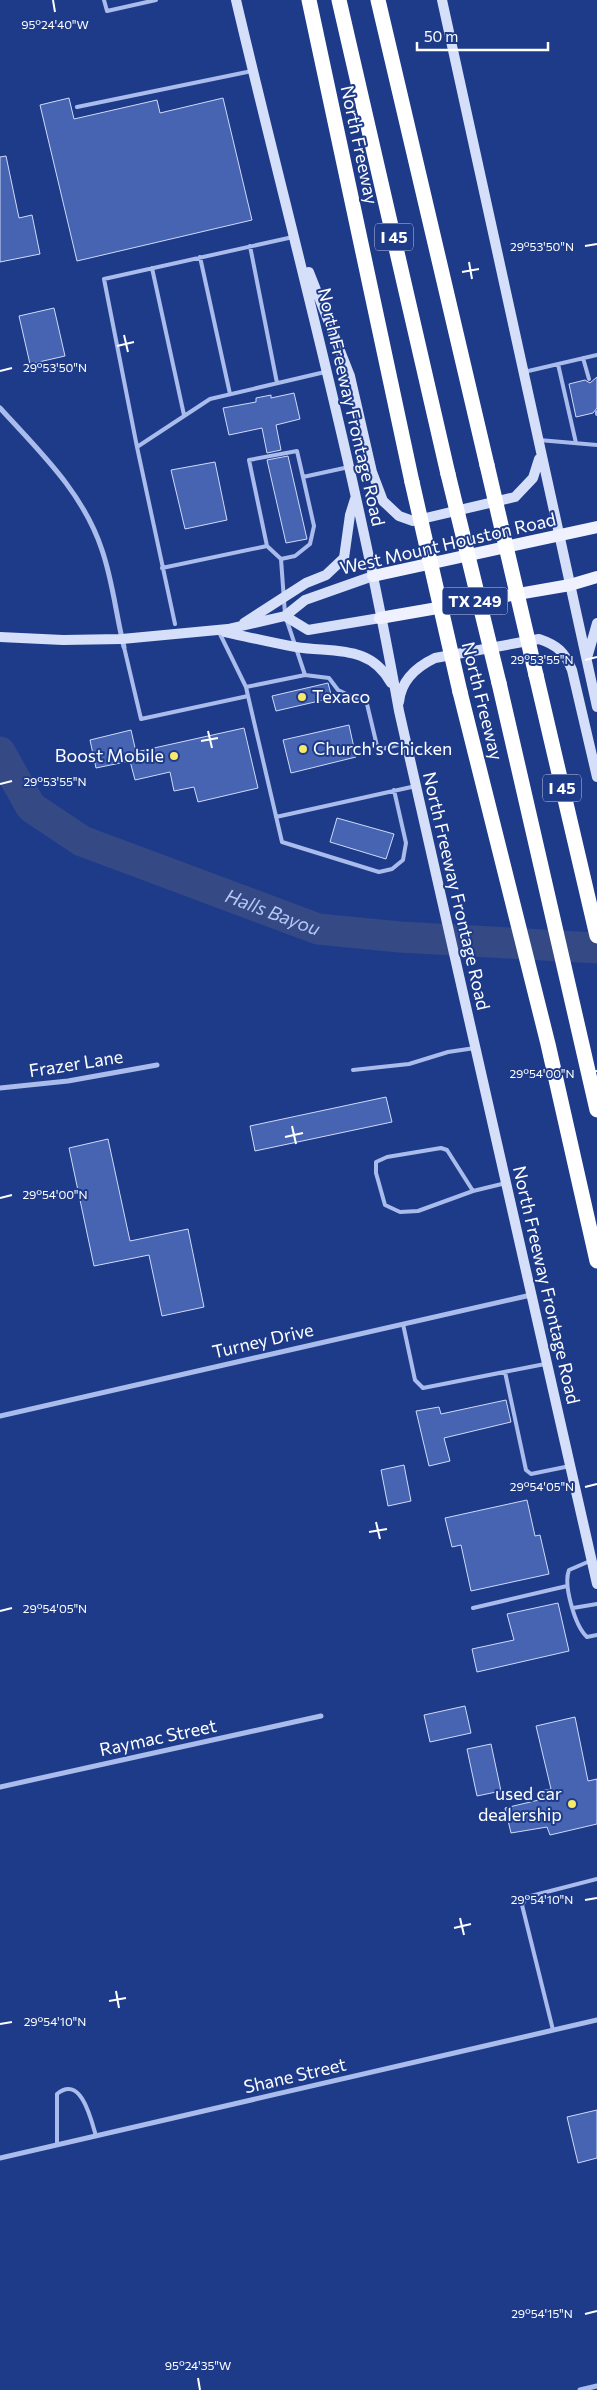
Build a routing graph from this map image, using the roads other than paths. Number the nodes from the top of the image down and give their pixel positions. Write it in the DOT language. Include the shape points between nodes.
graph roads {
  1 [pos="104,0"];
  2 [pos="156,0"];
  3 [pos="236,0"];
  4 [pos="309,0"];
  5 [pos="339,0"];
  6 [pos="379,0"];
  7 [pos="442,0"];
  8 [pos="253,71"];
  9 [pos="78,107"];
  10 [pos="294,236"];
  11 [pos="250,246"];
  12 [pos="200,257"];
  13 [pos="152,268"];
  14 [pos="597,355"];
  15 [pos="583,358"];
  16 [pos="558,364"];
  17 [pos="328,372"];
  18 [pos="522,372"];
  19 [pos="588,379"];
  20 [pos="277,383"];
  21 [pos="230,394"];
  22 [pos="0,408"];
  23 [pos="184,415"];
  24 [pos="537,440"];
  25 [pos="576,443"];
  26 [pos="597,445"];
  27 [pos="137,447"];
  28 [pos="540,454"];
  29 [pos="348,467"];
  30 [pos="303,476"];
  31 [pos="355,498"];
  32 [pos="597,527"];
  33 [pos="558,535"];
  34 [pos="267,546"];
  35 [pos="281,559"];
  36 [pos="162,568"];
  37 [pos="372,576"];
  38 [pos="597,577"];
  39 [pos="570,585"];
  40 [pos="284,597"];
  41 [pos="285,616"];
  42 [pos="380,618"];
  43 [pos="597,622"];
  44 [pos="175,624"];
  45 [pos="239,627"];
  46 [pos="218,630"];
  47 [pos="0,637"];
  48 [pos="123,643"];
  49 [pos="297,647"];
  50 [pos="586,659"];
  51 [pos="304,675"];
  52 [pos="246,687"];
  53 [pos="395,691"];
  54 [pos="248,696"];
  55 [pos="597,705"];
  56 [pos="399,712"];
  57 [pos="406,743"];
  58 [pos="597,776"];
  59 [pos="416,786"];
  60 [pos="394,790"];
  61 [pos="276,817"];
  62 [pos="597,936"];
  63 [pos="475,1048"];
  64 [pos="157,1065"];
  65 [pos="352,1070"];
  66 [pos="0,1088"];
  67 [pos="597,1110"];
  68 [pos="506,1183"];
  69 [pos="473,1191"];
  70 [pos="597,1262"];
  71 [pos="532,1295"];
  72 [pos="403,1324"];
  73 [pos="547,1363"];
  74 [pos="505,1372"];
  75 [pos="0,1416"];
  76 [pos="570,1466"];
  77 [pos="592,1560"];
  78 [pos="597,1584"];
  79 [pos="567,1586"];
  80 [pos="597,1604"];
  81 [pos="473,1608"];
  82 [pos="573,1608"];
  83 [pos="597,1635"];
  84 [pos="321,1716"];
  85 [pos="0,1787"];
  86 [pos="597,1879"];
  87 [pos="597,2020"];
  88 [pos="553,2030"];
  89 [pos="96,2136"];
  90 [pos="57,2145"];
  91 [pos="0,2158"];
  92 [pos="597,2386"];
  93 [pos="580,2390"];
  1 -- 2 [label="lane" via="107,11"];
  3 -- 8 [label="main road, North Freeway Frontage Road"];
  4 -- 70 [label="highway, North Freeway / I 45, bridge" via="412,482 460,692 548,1044"];
  5 -- 67 [label="highway, North Freeway / I 45, bridge"];
  6 -- 62 [label="highway, I 45, bridge"];
  7 -- 18 [label="main road"];
  8 -- 9 [label="lane"];
  8 -- 10 [label="main road, North Freeway Frontage Road"];
  10 -- 11 [label="lane"];
  10 -- 17 [label="main road, North Freeway Frontage Road"];
  10 -- 28 [label="main road" via="350,376 372,472 383,501 399,516 413,522 516,497 533,478"];
  11 -- 12 [label="lane"];
  11 -- 20 [label="lane"];
  12 -- 13 [label="lane"];
  12 -- 21 [label="lane"];
  13 -- 23 [label="lane"];
  13 -- 27 [label="lane" via="104,279"];
  14 -- 15 [label="lane"];
  15 -- 16 [label="lane"];
  15 -- 19 [label="lane"];
  16 -- 18 [label="lane"];
  16 -- 25 [label="lane"];
  17 -- 20 [label="lane"];
  17 -- 29 [label="main road, North Freeway Frontage Road"];
  18 -- 24 [label="main road"];
  20 -- 21 [label="lane"];
  21 -- 23 [label="lane" via="210,398"];
  22 -- 48 [label="street" via="65,479 87,513 107,566"];
  23 -- 27 [label="lane"];
  24 -- 25 [label="lane"];
  24 -- 28 [label="main road"];
  25 -- 26 [label="lane"];
  27 -- 36 [label="lane"];
  28 -- 33 [label="main road"];
  29 -- 30 [label="lane"];
  29 -- 31 [label="main road, North Freeway Frontage Road"];
  30 -- 34 [label="lane" via="297,451 249,460"];
  30 -- 35 [label="lane" via="314,526 310,544 295,556"];
  31 -- 37 [label="main road, North Freeway Frontage Road"];
  31 -- 40 [label="main road" via="344,558 326,575"];
  32 -- 33 [label="main road, West Mount Houston Road / TX 249"];
  33 -- 37 [label="main road, West Mount Houston Road / TX 249"];
  33 -- 39 [label="main road"];
  34 -- 35 [label="lane"];
  34 -- 36 [label="lane"];
  35 -- 40 [label="lane"];
  36 -- 44 [label="lane"];
  37 -- 41 [label="main road, West Mount Houston Road" via="305,600"];
  37 -- 42 [label="main road, North Freeway Frontage Road"];
  38 -- 39 [label="main road, TX 249"];
  39 -- 42 [label="main road, TX 249"];
  39 -- 50 [label="main road"];
  40 -- 41 [label="lane"];
  40 -- 45 [label="main road"];
  41 -- 42 [label="main road" via="308,630"];
  41 -- 45 [label="main road, West Mount Houston Road"];
  41 -- 49 [label="lane"];
  42 -- 53 [label="main road, North Freeway Frontage Road"];
  43 -- 50 [label="main road"];
  45 -- 46 [label="main road, West Mount Houston Road"];
  46 -- 48 [label="main road, West Mount Houston Road"];
  46 -- 49 [label="main road"];
  46 -- 52 [label="lane"];
  47 -- 48 [label="main road, West Mount Houston Road"];
  48 -- 54 [label="lane" via="141,719"];
  49 -- 51 [label="lane"];
  49 -- 53 [label="main road" via="352,652 364,657 378,666"];
  50 -- 55 [label="main road"];
  51 -- 52 [label="lane"];
  51 -- 57 [label="lane" via="329,678 338,690 367,704 378,750"];
  52 -- 54 [label="lane"];
  53 -- 56 [label="main road, North Freeway Frontage Road"];
  54 -- 61 [label="lane"];
  56 -- 57 [label="main road, North Freeway Frontage Road"];
  56 -- 58 [label="main road" via="404,685 422,664 434,658 539,639 555,644 567,655 572,670"];
  57 -- 59 [label="main road, North Freeway Frontage Road"];
  59 -- 60 [label="lane"];
  59 -- 63 [label="main road, North Freeway Frontage Road"];
  60 -- 61 [label="lane"];
  60 -- 61 [label="lane" via="406,843 403,860 392,869 378,872 282,842"];
  63 -- 65 [label="lane" via="408,1064"];
  63 -- 68 [label="main road, North Freeway Frontage Road"];
  64 -- 66 [label="street, Frazer Lane" via="68,1081"];
  68 -- 69 [label="lane"];
  68 -- 71 [label="main road, North Freeway Frontage Road"];
  69 -- 69 [label="lane" via="418,1211 400,1212 385,1205 376,1162 387,1157 441,1148 447,1150"];
  71 -- 72 [label="street, Turney Drive"];
  71 -- 73 [label="main road, North Freeway Frontage Road"];
  72 -- 74 [label="lane" via="415,1380 423,1388"];
  72 -- 75 [label="street, Turney Drive"];
  73 -- 74 [label="lane"];
  73 -- 76 [label="main road, North Freeway Frontage Road"];
  74 -- 76 [label="lane" via="526,1470 530,1474"];
  76 -- 77 [label="main road, North Freeway Frontage Road"];
  77 -- 78 [label="main road, North Freeway Frontage Road"];
  77 -- 79 [label="lane" via="569,1570"];
  79 -- 81 [label="lane"];
  79 -- 82 [label="lane"];
  80 -- 82 [label="lane"];
  82 -- 83 [label="lane" via="579,1630 586,1637"];
  84 -- 85 [label="street, Raymac Street"];
  86 -- 88 [label="lane" via="527,1897 522,1905"];
  87 -- 88 [label="street, Shane Street"];
  88 -- 89 [label="street, Shane Street"];
  89 -- 90 [label="street, Shane Street"];
  89 -- 90 [label="lane" via="79,2093 63,2089 57,2094"];
  90 -- 91 [label="street, Shane Street"];
  92 -- 93 [label="street"];
}
